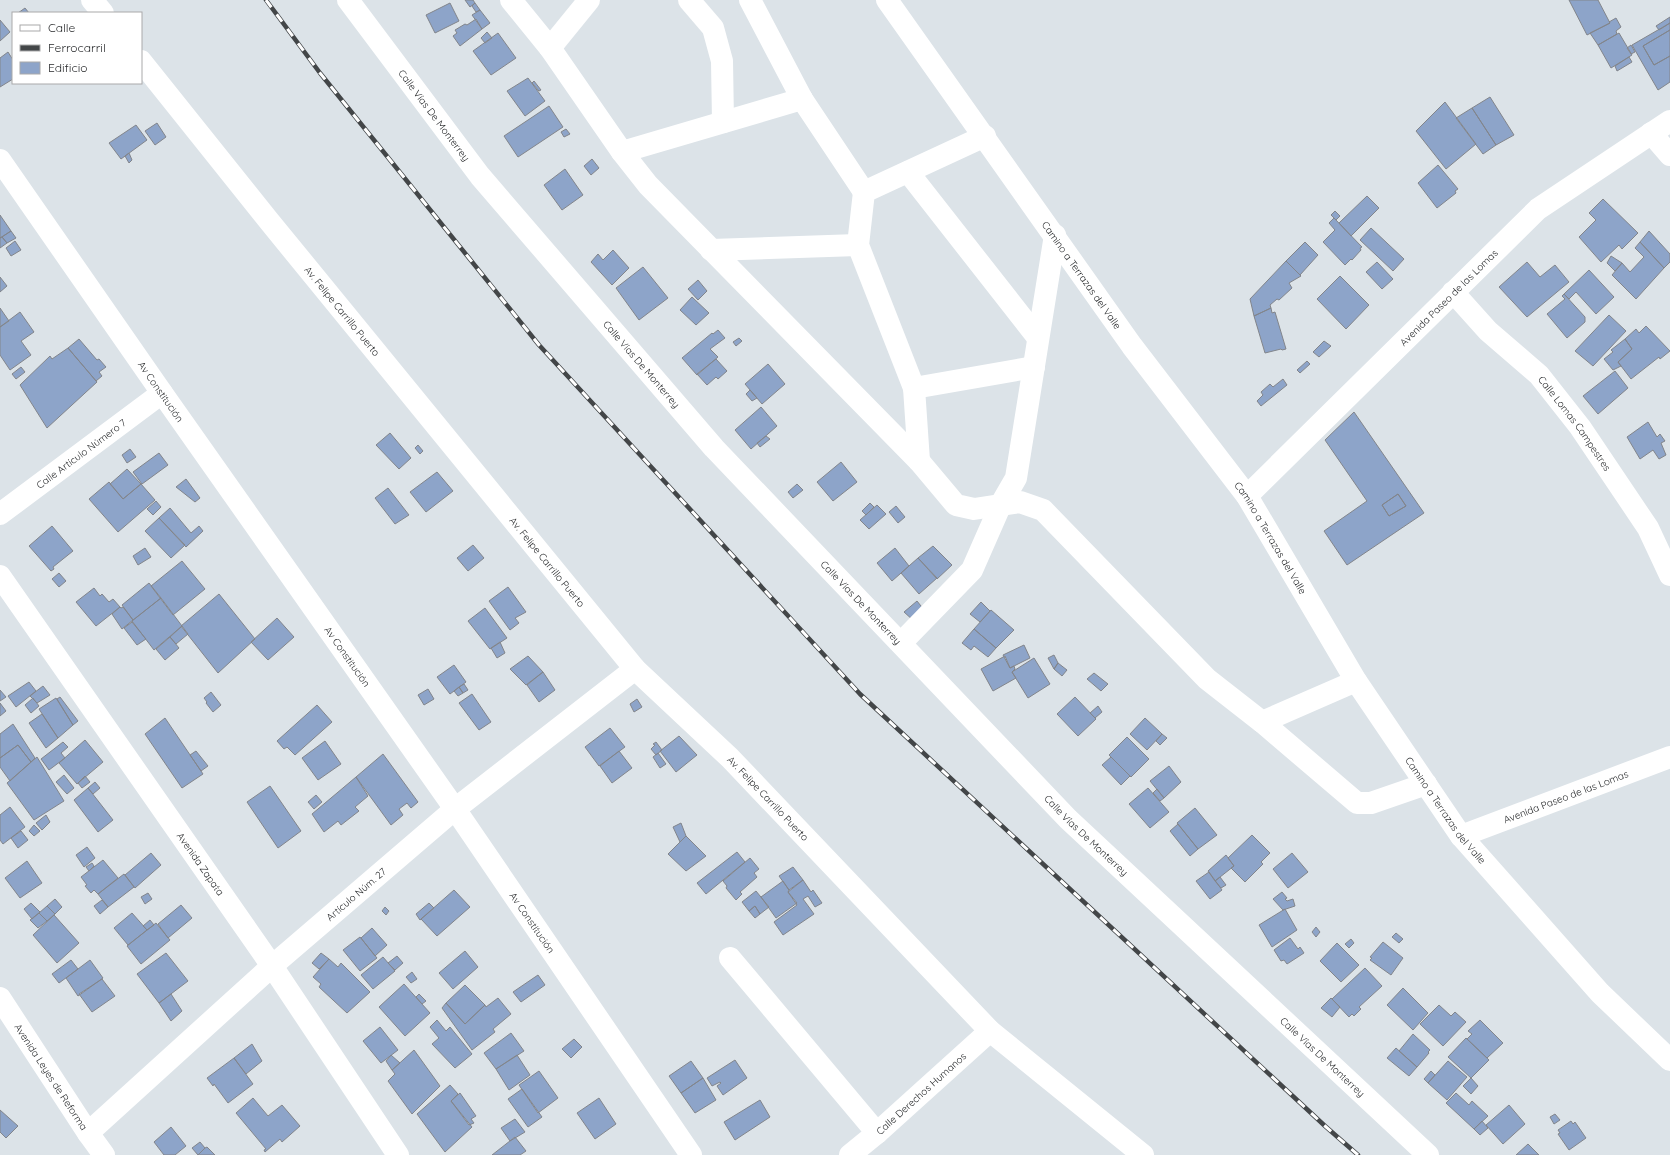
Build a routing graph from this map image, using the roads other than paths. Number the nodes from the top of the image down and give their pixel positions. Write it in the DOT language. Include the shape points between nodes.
graph roads {
  1 [pos="92,0"];
  2 [pos="348,0"];
  3 [pos="511,0"];
  4 [pos="590,0"];
  5 [pos="689,0"];
  6 [pos="750,0"];
  7 [pos="887,0"];
  8 [pos="102,12"];
  9 [pos="550,48"];
  10 [pos="142,62"];
  11 [pos="802,100"];
  12 [pos="1670,121"];
  13 [pos="723,122"];
  14 [pos="1651,133"];
  15 [pos="985,136"];
  16 [pos="622,152"];
  17 [pos="1670,155"];
  18 [pos="0,160"];
  19 [pos="908,172"];
  20 [pos="864,192"];
  21 [pos="1055,235"];
  22 [pos="858,245"];
  23 [pos="711,250"];
  24 [pos="1453,292"];
  25 [pos="1038,338"];
  26 [pos="1034,367"];
  27 [pos="914,388"];
  28 [pos="162,393"];
  29 [pos="919,461"];
  30 [pos="1246,496"];
  31 [pos="1001,504"];
  32 [pos="0,514"];
  33 [pos="1670,575"];
  34 [pos="0,576"];
  35 [pos="900,643"];
  36 [pos="635,669"];
  37 [pos="1356,681"];
  38 [pos="1262,722"];
  39 [pos="1670,757"];
  40 [pos="1426,784"];
  41 [pos="455,809"];
  42 [pos="1461,836"];
  43 [pos="730,958"];
  44 [pos="272,966"];
  45 [pos="0,998"];
  46 [pos="990,1030"];
  47 [pos="1670,1060"];
  48 [pos="88,1133"];
  49 [pos="877,1133"];
  50 [pos="104,1155"];
  51 [pos="398,1155"];
  52 [pos="691,1155"];
  53 [pos="850,1155"];
  54 [pos="1143,1155"];
  55 [pos="1428,1155"];
  1 -- 8 [label="street"];
  2 -- 35 [label="street, Calle Vías De Monterrey" via="480,176 709,442"];
  3 -- 9 [label="street"];
  4 -- 9 [label="street"];
  5 -- 13 [label="street" via="713,28 722,60"];
  6 -- 11 [label="street"];
  7 -- 15 [label="street, Camino a Terrazas del Valle"];
  9 -- 16 [label="street"];
  10 -- 36 [label="street, Av. Felipe Carrillo Puerto"];
  11 -- 13 [label="street"];
  11 -- 20 [label="street"];
  12 -- 14 [label="street, Avenida Paseo de las Lomas"];
  13 -- 16 [label="street"];
  14 -- 17 [label="street"];
  14 -- 24 [label="street, Avenida Paseo de las Lomas" via="1538,209"];
  15 -- 19 [label="street"];
  15 -- 21 [label="street, Camino a Terrazas del Valle"];
  16 -- 23 [label="street" via="648,185"];
  18 -- 28 [label="street, Av Constitución"];
  19 -- 20 [label="street"];
  19 -- 25 [label="street"];
  20 -- 22 [label="street"];
  21 -- 25 [label="street"];
  21 -- 30 [label="street, Camino a Terrazas del Valle" via="1132,346"];
  22 -- 23 [label="street"];
  22 -- 27 [label="street"];
  23 -- 29 [label="street"];
  24 -- 30 [label="street, Avenida Paseo de las Lomas"];
  24 -- 33 [label="street, Calle Lomas Campestres" via="1488,331 1540,375 1580,426 1648,528"];
  25 -- 26 [label="street"];
  26 -- 27 [label="street"];
  26 -- 31 [label="street" via="1016,478"];
  27 -- 29 [label="street"];
  28 -- 32 [label="street, Calle Artículo Número 7"];
  28 -- 41 [label="street, Av Constitución"];
  29 -- 31 [label="street" via="956,505 974,509"];
  30 -- 37 [label="street, Camino a Terrazas del Valle"];
  31 -- 35 [label="street" via="972,570"];
  31 -- 38 [label="street" via="1020,502 1043,510 1207,679"];
  34 -- 44 [label="street, Avenida Zapata"];
  35 -- 55 [label="street, Calle Vías De Monterrey" via="1068,819"];
  36 -- 41 [label="street, Artículo Núm. 27"];
  36 -- 46 [label="street, Av. Felipe Carrillo Puerto" via="730,758"];
  37 -- 38 [label="street"];
  37 -- 40 [label="street, Camino a Terrazas del Valle"];
  38 -- 40 [label="street" via="1357,803 1371,803"];
  39 -- 42 [label="street, Avenida Paseo de las Lomas"];
  40 -- 42 [label="street, Camino a Terrazas del Valle"];
  41 -- 44 [label="street, Artículo Núm. 27"];
  41 -- 52 [label="street, Av Constitución"];
  42 -- 47 [label="street, Camino a Terrazas del Valle" via="1600,992"];
  43 -- 49 [label="street"];
  44 -- 48 [label="street, Artículo Núm. 27"];
  44 -- 51 [label="street, Avenida Zapata"];
  45 -- 48 [label="street, Avenida Leyes de Reforma"];
  46 -- 49 [label="street, Calle Derechos Humanos"];
  46 -- 54 [label="street, Av. Felipe Carrillo Puerto"];
  48 -- 50 [label="street, Avenida Leyes de Reforma"];
  49 -- 53 [label="street, Calle Derechos Humanos"];
}
